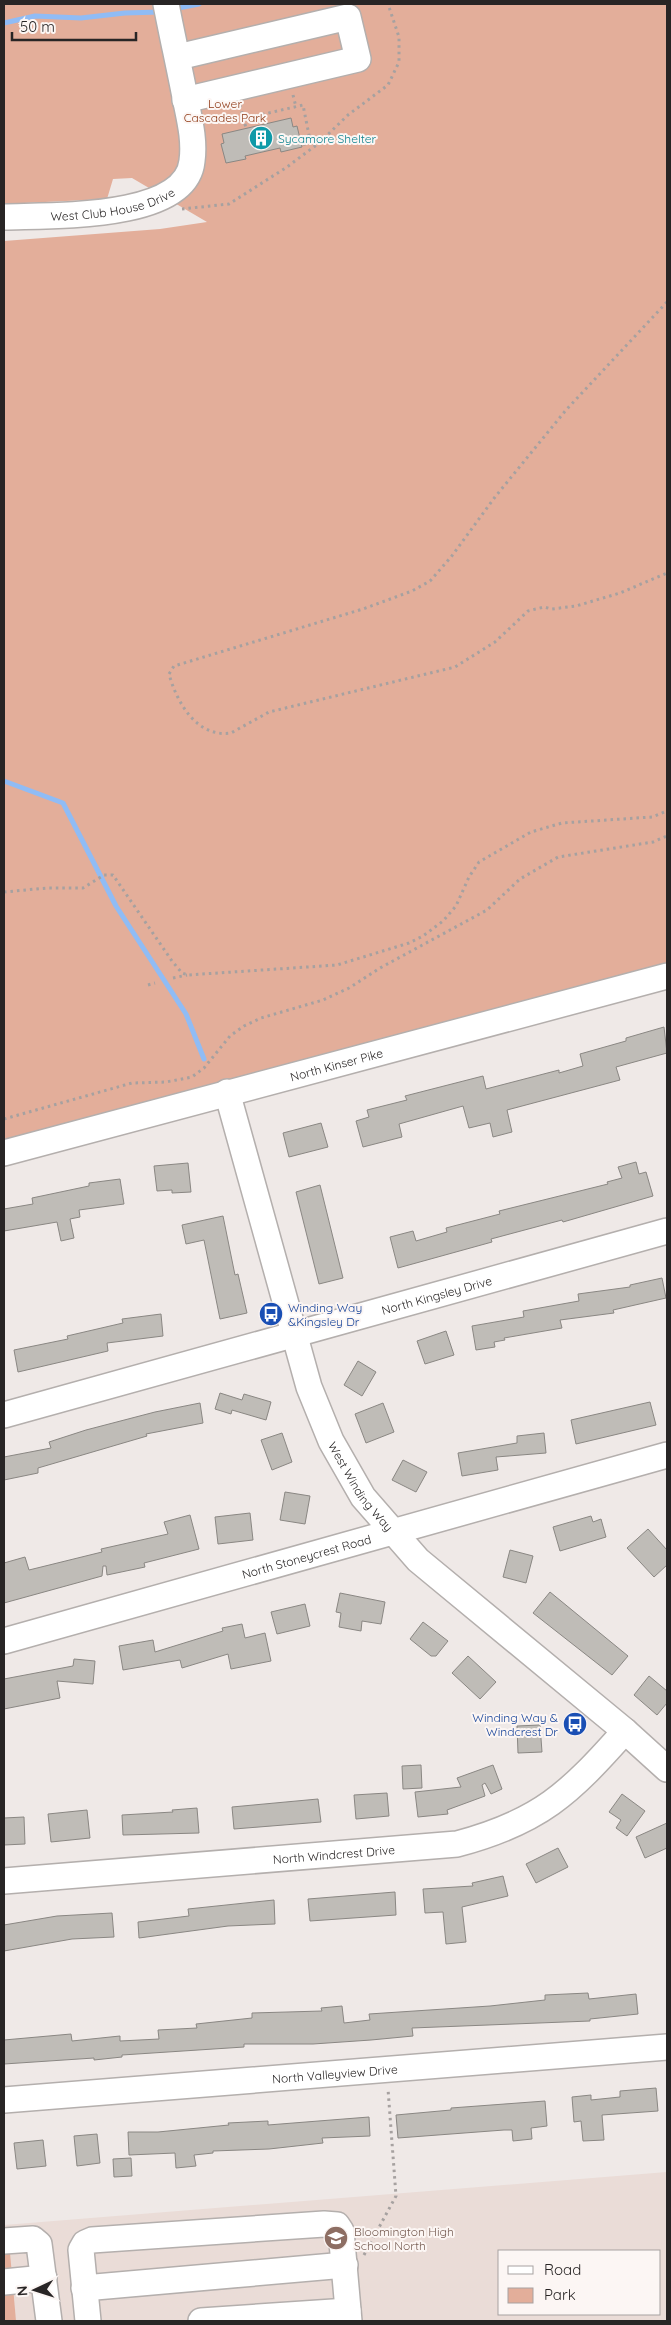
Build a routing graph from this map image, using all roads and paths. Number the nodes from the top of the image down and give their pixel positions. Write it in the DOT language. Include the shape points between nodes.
graph roads {
  1 [pos="388,4"];
  2 [pos="168,13"];
  3 [pos="178,57"];
  4 [pos="185,100"];
  5 [pos="243,119"];
  6 [pos="301,145"];
  7 [pos="176,209"];
  8 [pos="4,217"];
  9 [pos="667,302"];
  10 [pos="667,573"];
  11 [pos="667,811"];
  12 [pos="667,836"];
  13 [pos="4,892"];
  14 [pos="416,940"];
  15 [pos="419,947"];
  16 [pos="188,975"];
  17 [pos="667,976"];
  18 [pos="173,978"];
  19 [pos="155,983"];
  20 [pos="148,985"];
  21 [pos="227,1092"];
  22 [pos="4,1119"];
  23 [pos="4,1153"];
  24 [pos="667,1231"];
  25 [pos="294,1334"];
  26 [pos="4,1415"];
  27 [pos="667,1456"];
  28 [pos="392,1533"];
  29 [pos="4,1641"];
  30 [pos="625,1731"];
  31 [pos="667,1769"];
  32 [pos="4,1881"];
  33 [pos="667,2047"];
  34 [pos="386,2070"];
  35 [pos="4,2100"];
  36 [pos="4,2241"];
  37 [pos="353,2264"];
  38 [pos="44,2278"];
  39 [pos="4,2282"];
  40 [pos="84,2288"];
  41 [pos="349,2316"];
  42 [pos="49,2321"];
  43 [pos="88,2321"];
  44 [pos="201,2321"];
  1 -- 7 [label="path" via="399,37 399,62 388,85 348,114 319,143 287,167 229,204"];
  2 -- 3 [label="street, West Club House Drive"];
  3 -- 4 [label="street, West Club House Drive"];
  3 -- 4 [label="street" via="348,17 358,59"];
  4 -- 8 [label="street, West Club House Drive" via="192,137 192,163 185,179 171,194 157,201 102,212"];
  5 -- 6 [label="path" via="303,105 310,140"];
  9 -- 10 [label="path" via="566,410 430,581 363,609 174,666 169,674 187,715 209,730 231,733 269,712 455,667 494,642 528,611 576,606 620,593"];
  11 -- 14 [label="path" via="652,817 562,822 531,832 479,862 456,906 443,921"];
  12 -- 15 [label="path" via="652,842 558,857 520,879 487,910"];
  13 -- 16 [label="path" via="75,889 113,875 172,961"];
  14 -- 15 [label="path"];
  14 -- 16 [label="path" via="337,965"];
  15 -- 22 [label="path" via="337,994 244,1026 230,1036 204,1068 192,1077 132,1083"];
  16 -- 18 [label="path"];
  17 -- 21 [label="street, North Kinser Pike"];
  19 -- 20 [label="path"];
  21 -- 23 [label="street, North Kinser Pike"];
  21 -- 25 [label="street, West Winding Way"];
  24 -- 25 [label="street, North Kingsley Drive"];
  25 -- 26 [label="street, North Kingsley Drive"];
  25 -- 28 [label="street, West Winding Way" via="309,1387 331,1442 363,1497"];
  27 -- 28 [label="street, North Stoneycrest Road"];
  28 -- 29 [label="street, North Stoneycrest Road"];
  28 -- 30 [label="street, West Winding Way" via="442,1581"];
  30 -- 31 [label="street, West Winding Way"];
  30 -- 32 [label="street, North Windcrest Drive" via="577,1783 542,1811 507,1829 457,1844"];
  33 -- 34 [label="street, North Valleyview Drive"];
  34 -- 35 [label="street, North Valleyview Drive"];
  34 -- 37 [label="path" via="396,2196"];
  36 -- 38 [label="street" via="33,2239 39,2244"];
  37 -- 40 [label="street"];
  37 -- 40 [label="street" via="341,2231 332,2224 102,2239 85,2243 81,2250"];
  37 -- 41 [label="street"];
  38 -- 39 [label="street"];
  38 -- 42 [label="street"];
  40 -- 43 [label="street"];
  41 -- 44 [label="street"];
}
